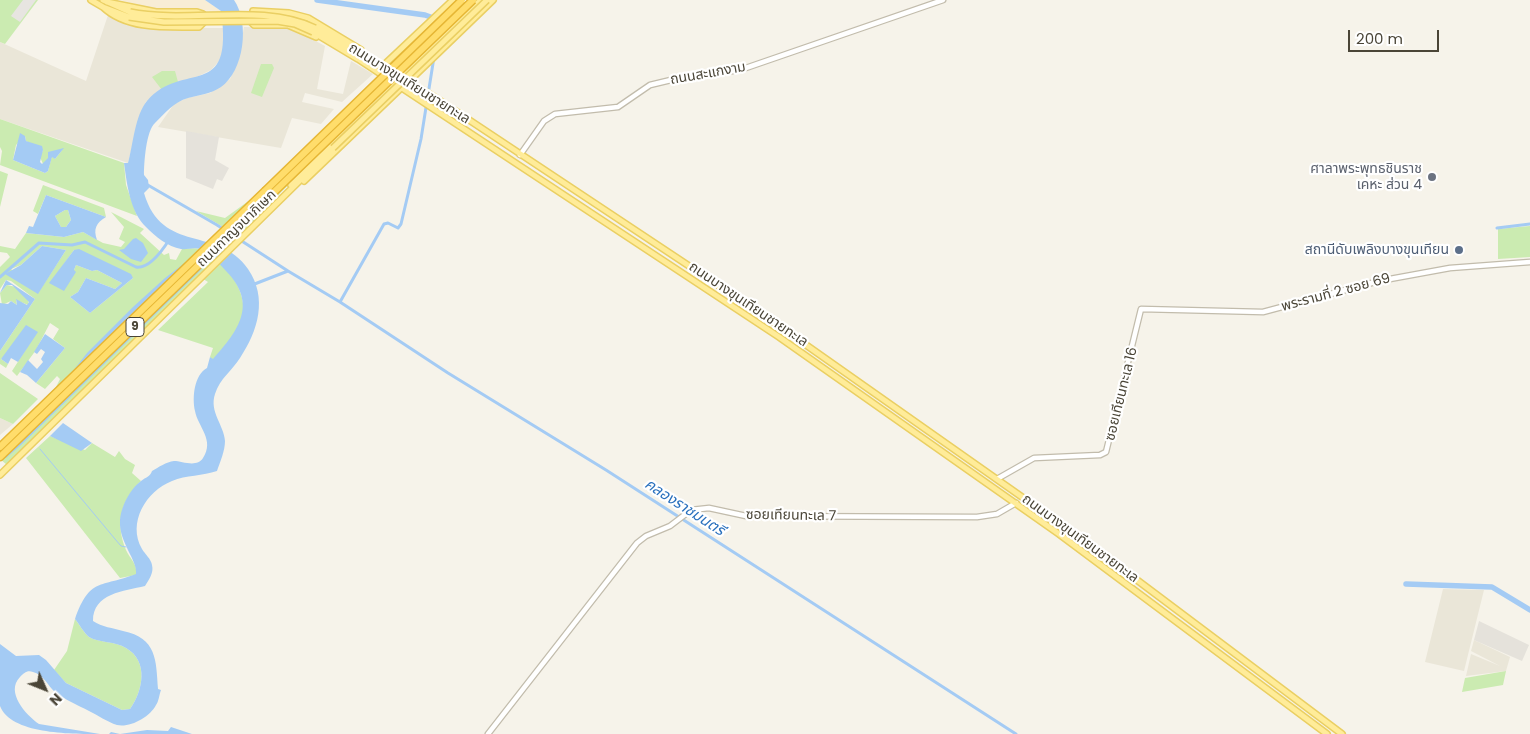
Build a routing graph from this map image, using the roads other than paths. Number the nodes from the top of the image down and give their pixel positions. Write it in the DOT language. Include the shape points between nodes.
graph roads {
  1 [pos="91,0"];
  2 [pos="453,0"];
  3 [pos="462,0"];
  4 [pos="493,0"];
  5 [pos="943,0"];
  6 [pos="105,1"];
  7 [pos="478,1"];
  8 [pos="487,3"];
  9 [pos="103,8"];
  10 [pos="130,14"];
  11 [pos="314,30"];
  12 [pos="365,56"];
  13 [pos="358,59"];
  14 [pos="384,65"];
  15 [pos="402,77"];
  16 [pos="409,81"];
  17 [pos="395,84"];
  18 [pos="401,88"];
  19 [pos="520,156"];
  20 [pos="515,163"];
  21 [pos="260,219"];
  22 [pos="1530,262"];
  23 [pos="740,300"];
  24 [pos="751,307"];
  25 [pos="735,308"];
  26 [pos="1141,309"];
  27 [pos="746,315"];
  28 [pos="0,447"];
  29 [pos="0,458"];
  30 [pos="0,474"];
  31 [pos="997,479"];
  32 [pos="1016,503"];
  33 [pos="1031,503"];
  34 [pos="1025,509"];
  35 [pos="488,734"];
  36 [pos="1326,734"];
  37 [pos="1342,734"];
  1 -- 9 [label="main road, ถนนบางขุนเทียนชายทะเล"];
  2 -- 14 [label="main road"];
  3 -- 28 [label="highway, ถนนกาญจนาภิเษก / 9, bridge"];
  4 -- 8 [label="main road"];
  5 -- 19 [label="street, ถนนสะแกงาม" via="740,70 650,85 618,108 555,114 544,121"];
  6 -- 9 [label="main road" via="156,12 197,12 203,14 205,21 199,27 149,25 124,20"];
  6 -- 10 [label="main road, ถนนบางขุนเทียนชายทะเล"];
  7 -- 15 [label="main road, bridge"];
  7 -- 29 [label="highway, ถนนกาญจนาภิเษก / 9, bridge"];
  8 -- 16 [label="main road"];
  8 -- 21 [label="main road, bridge"];
  9 -- 10 [label="main road, ถนนบางขุนเทียนชายทะเล"];
  10 -- 11 [label="main road, ถนนบางขุนเทียนชายทะเล, bridge" via="286,17"];
  11 -- 12 [label="main road, ถนนบางขุนเทียนชายทะเล"];
  11 -- 13 [label="main road, ถนนบางขุนเทียนชายทะเล"];
  12 -- 13 [label="main road" via="359,48 308,18 289,13 253,11 250,14 254,25 288,25"];
  12 -- 14 [label="main road, ถนนบางขุนเทียนชายทะเล"];
  13 -- 17 [label="main road, ถนนบางขุนเทียนชายทะเล"];
  14 -- 15 [label="main road, ถนนบางขุนเทียนชายทะเล"];
  15 -- 16 [label="main road, ถนนบางขุนเทียนชายทะเล"];
  16 -- 19 [label="main road, ถนนบางขุนเทียนชายทะเล"];
  17 -- 18 [label="main road, ถนนบางขุนเทียนชายทะเล"];
  17 -- 21 [label="main road" via="303,172"];
  18 -- 20 [label="main road, ถนนบางขุนเทียนชายทะเล"];
  18 -- 21 [label="main road" via="304,182"];
  19 -- 20 [label="main road"];
  19 -- 23 [label="main road, ถนนบางขุนเทียนชายทะเล"];
  20 -- 25 [label="main road, ถนนบางขุนเทียนชายทะเล"];
  21 -- 30 [label="main road"];
  22 -- 26 [label="street, พระรามที่ 2 ซอย 69" via="1458,267 1387,279 1263,312"];
  23 -- 24 [label="main road, ถนนบางขุนเทียนชายทะเล"];
  23 -- 25 [label="main road"];
  24 -- 27 [label="main road"];
  24 -- 31 [label="main road, ถนนบางขุนเทียนชายทะเล"];
  25 -- 27 [label="main road, ถนนบางขุนเทียนชายทะเล"];
  26 -- 31 [label="street, ซอยเทียนทะเล 16" via="1106,452 1034,458"];
  27 -- 32 [label="main road, ถนนบางขุนเทียนชายทะเล"];
  31 -- 33 [label="main road, ถนนบางขุนเทียนชายทะเล"];
  32 -- 34 [label="main road, ถนนบางขุนเทียนชายทะเล"];
  32 -- 35 [label="street, ซอยเทียนทะเล 7" via="997,514 977,517 746,516 709,508 688,511 674,524 637,543"];
  33 -- 34 [label="main road" via="1026,504"];
  33 -- 37 [label="main road, ถนนบางขุนเทียนชายทะเล"];
  34 -- 36 [label="main road, ถนนบางขุนเทียนชายทะเล"];
}
